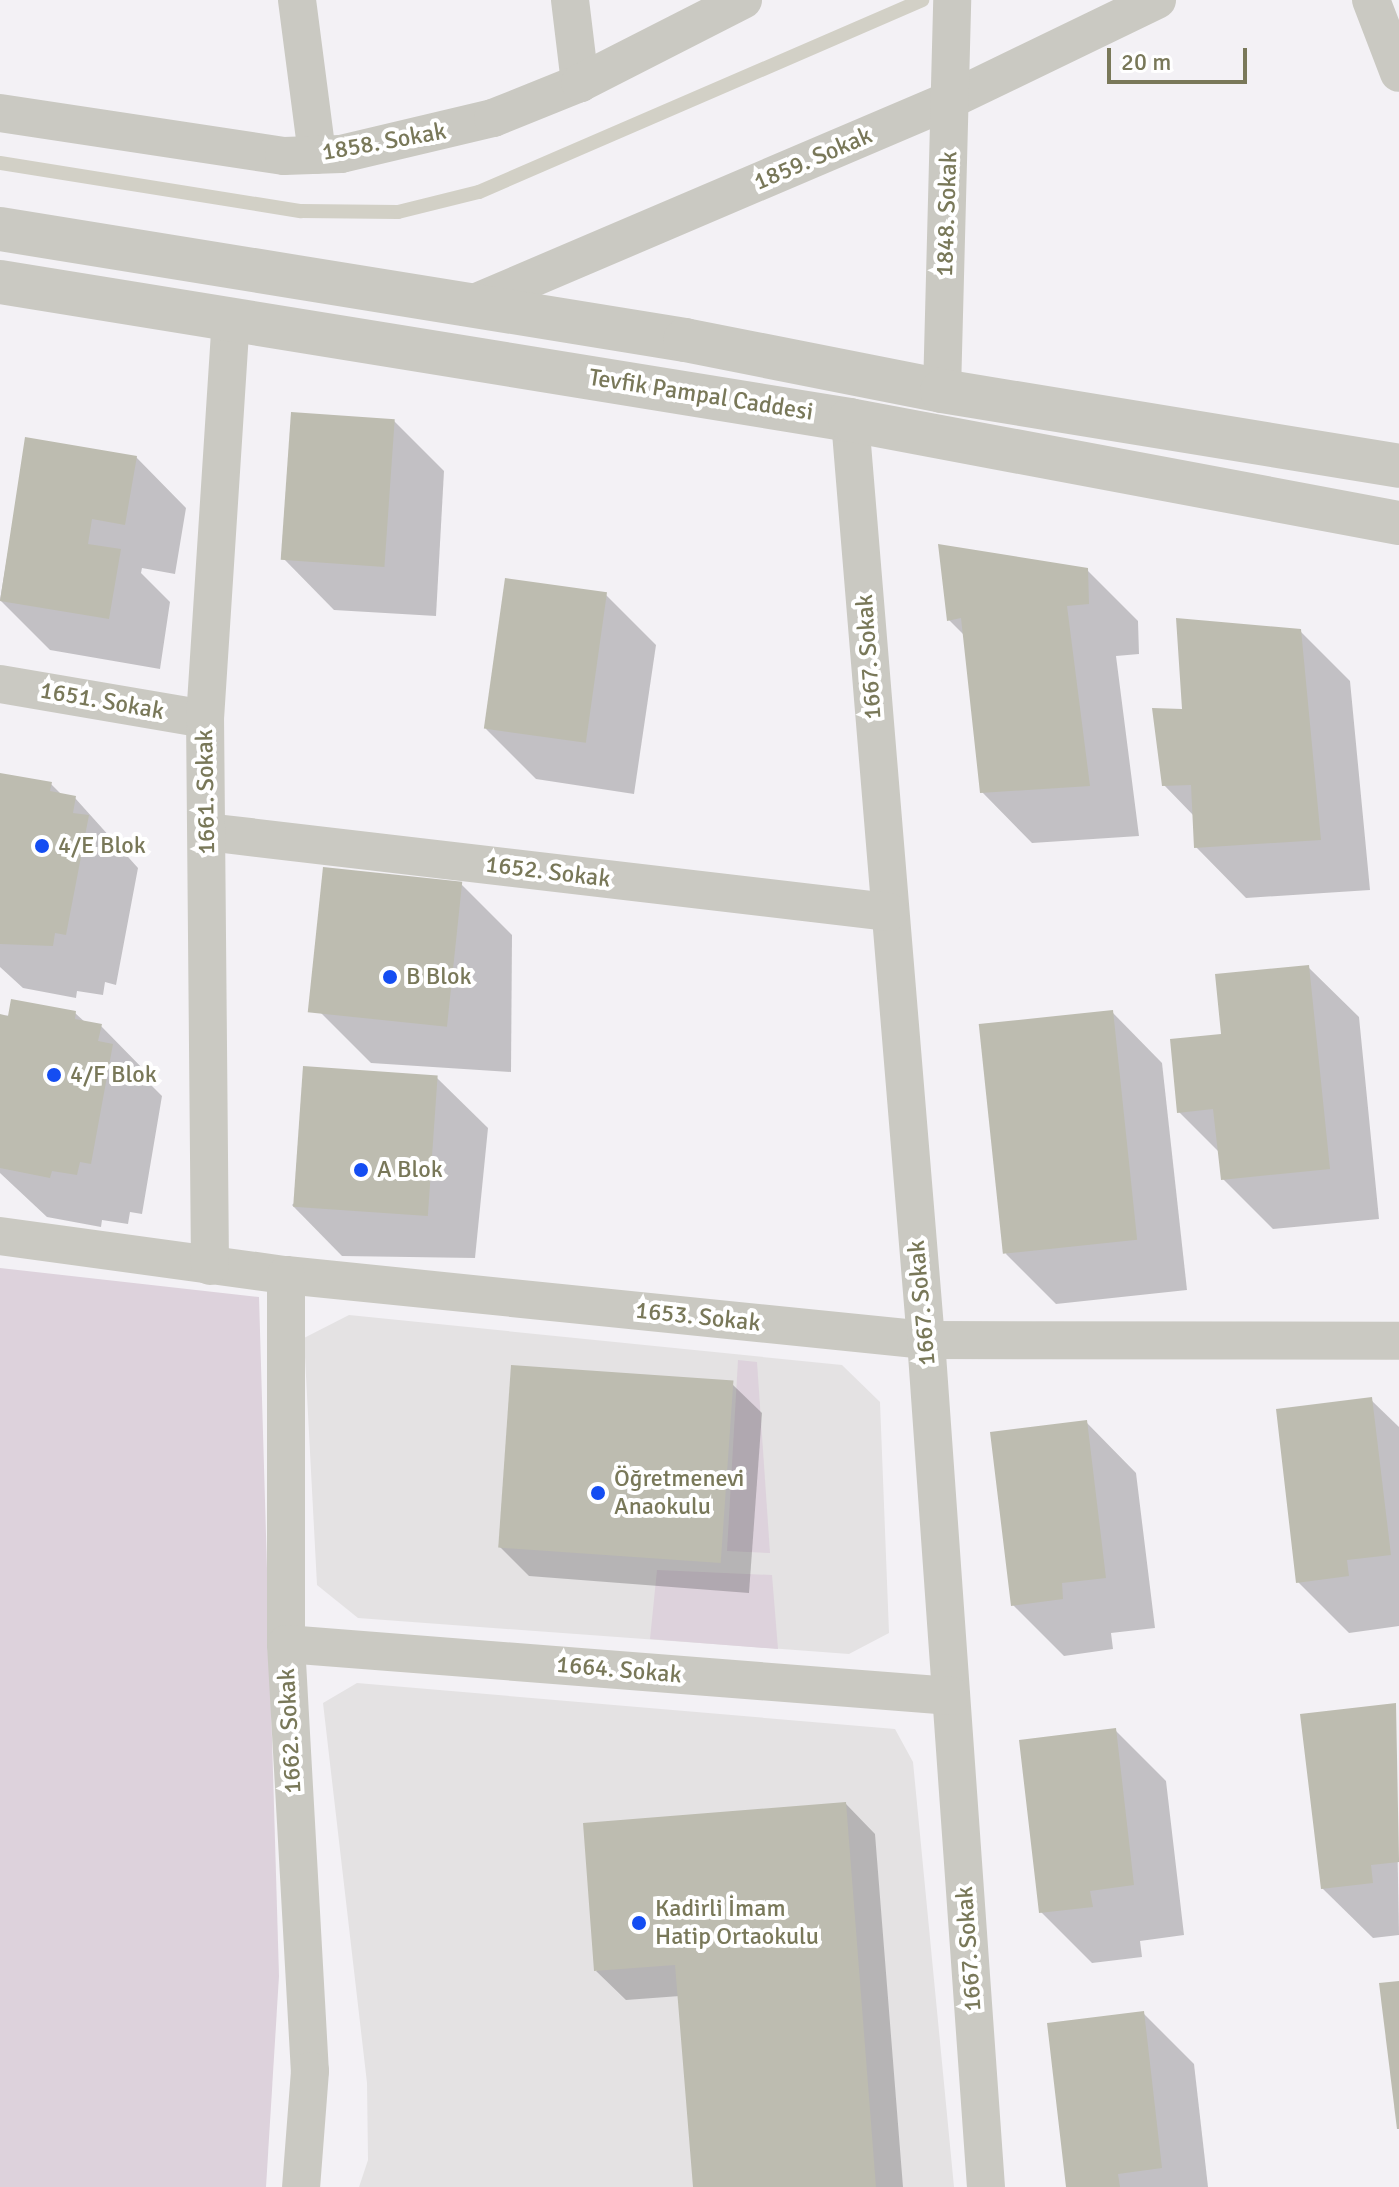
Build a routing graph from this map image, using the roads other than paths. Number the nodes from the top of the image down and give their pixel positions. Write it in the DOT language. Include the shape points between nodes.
graph roads {
  1 [pos="297,0"];
  2 [pos="570,0"];
  3 [pos="743,0"];
  4 [pos="952,0"];
  5 [pos="1157,0"];
  6 [pos="1371,0"];
  7 [pos="1399,73"];
  8 [pos="580,83"];
  9 [pos="950,100"];
  10 [pos="0,113"];
  11 [pos="317,155"];
  12 [pos="0,229"];
  13 [pos="0,282"];
  14 [pos="465,307"];
  15 [pos="231,319"];
  16 [pos="942,391"];
  17 [pos="850,420"];
  18 [pos="1399,466"];
  19 [pos="1399,523"];
  20 [pos="0,684"];
  21 [pos="205,719"];
  22 [pos="207,832"];
  23 [pos="889,912"];
  24 [pos="0,1236"];
  25 [pos="210,1266"];
  26 [pos="286,1275"];
  27 [pos="926,1340"];
  28 [pos="1399,1341"];
  29 [pos="286,1644"];
  30 [pos="951,1696"];
  31 [pos="301,2187"];
  32 [pos="986,2187"];
  1 -- 11 [label="street"];
  2 -- 8 [label="street"];
  3 -- 8 [label="street, 1858. Sokak"];
  4 -- 9 [label="street, 1848. Sokak"];
  5 -- 9 [label="street, 1859. Sokak"];
  6 -- 7 [label="street"];
  8 -- 11 [label="street, 1858. Sokak" via="493,118 401,144"];
  9 -- 14 [label="street, 1859. Sokak"];
  9 -- 16 [label="street, 1848. Sokak"];
  10 -- 11 [label="street, 1858. Sokak" via="220,148"];
  12 -- 14 [label="street, Tevfik Pampal Caddesi"];
  13 -- 15 [label="street, Tevfik Pampal Caddesi"];
  14 -- 16 [label="street, Tevfik Pampal Caddesi" via="685,340"];
  15 -- 17 [label="street, Tevfik Pampal Caddesi"];
  15 -- 21 [label="street, 1661. Sokak"];
  16 -- 18 [label="street, Tevfik Pampal Caddesi"];
  17 -- 19 [label="street, Tevfik Pampal Caddesi"];
  17 -- 23 [label="street, 1667. Sokak"];
  20 -- 21 [label="street, 1651. Sokak"];
  21 -- 22 [label="street, 1661. Sokak"];
  22 -- 23 [label="street, 1652. Sokak"];
  22 -- 25 [label="street, 1661. Sokak"];
  23 -- 27 [label="street, 1667. Sokak"];
  24 -- 25 [label="street, 1653. Sokak"];
  25 -- 26 [label="street, 1653. Sokak"];
  26 -- 27 [label="street, 1653. Sokak"];
  26 -- 29 [label="street, 1662. Sokak"];
  27 -- 28 [label="street, 1653. Sokak"];
  27 -- 30 [label="street, 1667. Sokak"];
  29 -- 30 [label="street, 1664. Sokak"];
  29 -- 31 [label="street, 1662. Sokak" via="310,2071"];
  30 -- 32 [label="street, 1667. Sokak"];
}
